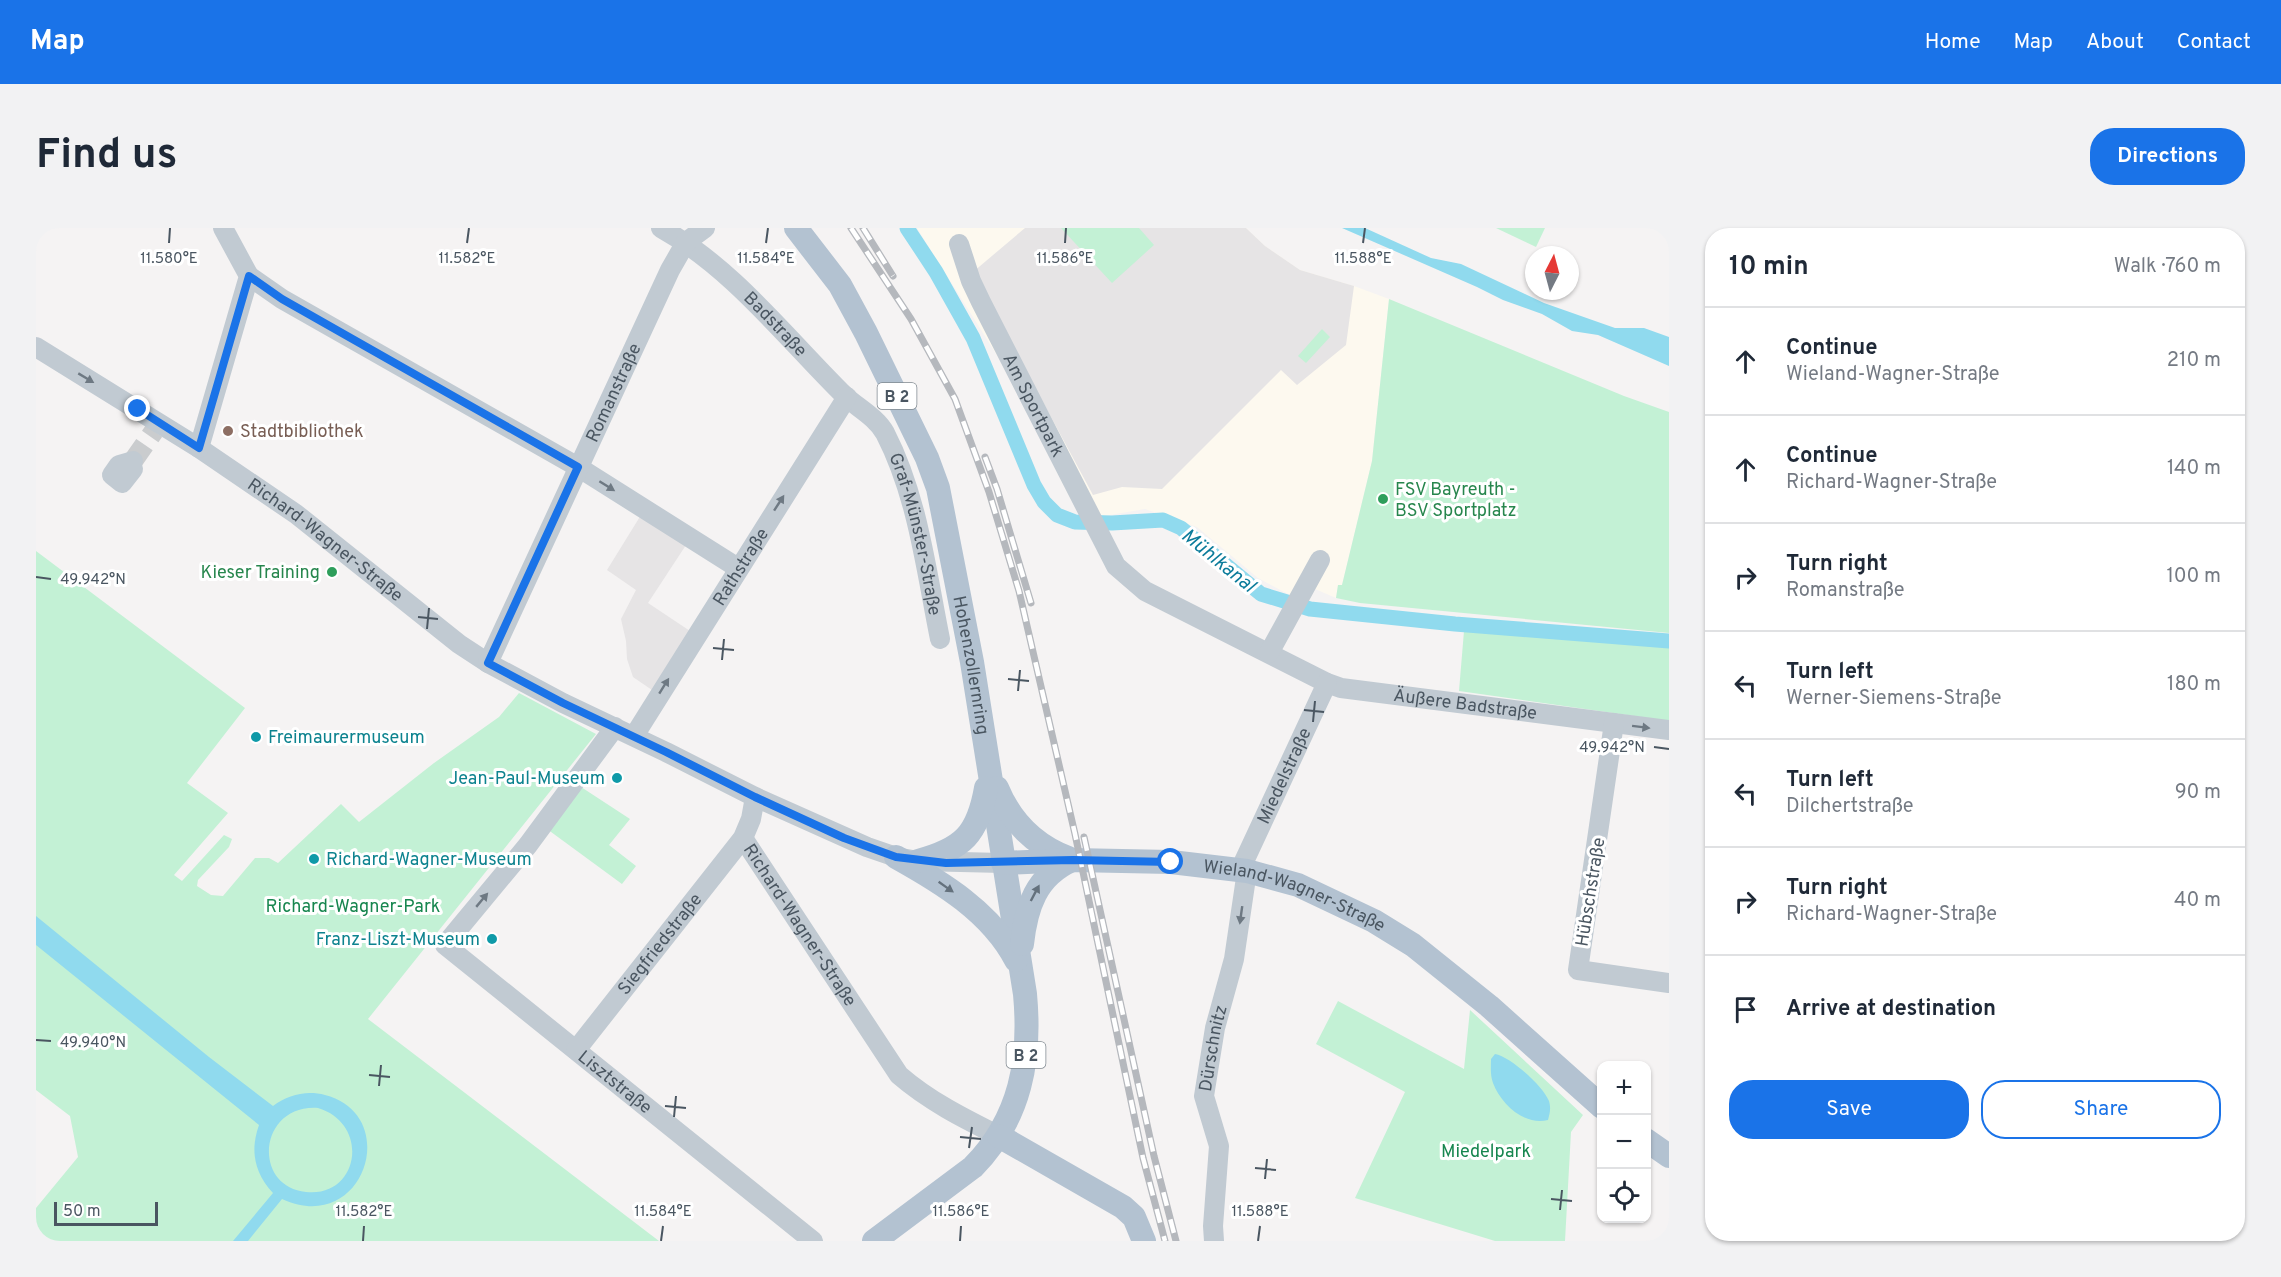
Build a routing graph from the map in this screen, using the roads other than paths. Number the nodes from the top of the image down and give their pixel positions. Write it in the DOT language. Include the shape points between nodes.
graph roads {
  1 [pos="224,228"];
  2 [pos="661,228"];
  3 [pos="705,228"];
  4 [pos="796,228"];
  5 [pos="686,242"];
  6 [pos="959,244"];
  7 [pos="249,276"];
  8 [pos="49,349"];
  9 [pos="847,397"];
  10 [pos="884,430"];
  11 [pos="199,448"];
  12 [pos="578,467"];
  13 [pos="1320,560"];
  14 [pos="1116,566"];
  15 [pos="738,568"];
  16 [pos="940,639"];
  17 [pos="1269,653"];
  18 [pos="488,663"];
  19 [pos="1327,683"];
  20 [pos="1614,723"];
  21 [pos="615,727"];
  22 [pos="1669,730"];
  23 [pos="634,736"];
  24 [pos="987,765"];
  25 [pos="755,797"];
  26 [pos="743,838"];
  27 [pos="907,859"];
  28 [pos="1073,860"];
  29 [pos="1003,863"];
  30 [pos="1244,870"];
  31 [pos="1021,970"];
  32 [pos="1669,983"];
  33 [pos="576,1050"];
  34 [pos="1597,1103"];
  35 [pos="999,1136"];
  36 [pos="1651,1143"];
  37 [pos="1669,1156"];
  38 [pos="1214,1233"];
  39 [pos="813,1241"];
  40 [pos="874,1241"];
  41 [pos="1144,1241"];
  1 -- 7 [label="street"];
  2 -- 5 [label="street, Badstraße"];
  3 -- 5 [label="street, Romanstraße"];
  4 -- 24 [label="main road, Hohenzollernring / B 2" via="840,285 927,458 938,488 972,662"];
  5 -- 9 [label="street, Badstraße" via="768,313"];
  5 -- 12 [label="street, Romanstraße"];
  6 -- 14 [label="street, Am Sportpark" via="981,302"];
  7 -- 11 [label="street"];
  7 -- 12 [label="street" via="282,299"];
  8 -- 11 [label="street, Richard-Wagner-Straße, one-way" via="157,428"];
  9 -- 10 [label="street, Badstraße"];
  15 -- 9 [label="street, Rathstraße, one-way"];
  10 -- 16 [label="street, Graf-Münster-Straße" via="916,518"];
  11 -- 18 [label="street, Richard-Wagner-Straße" via="296,514"];
  12 -- 15 [label="street, one-way"];
  12 -- 18 [label="street, Romanstraße"];
  13 -- 17 [label="street"];
  14 -- 17 [label="street, Äußere Badstraße" via="1145,591"];
  23 -- 15 [label="street, Rathstraße, one-way"];
  17 -- 19 [label="street, Äußere Badstraße"];
  18 -- 21 [label="street, Richard-Wagner-Straße"];
  19 -- 20 [label="street, Äußere Badstraße" via="1341,688"];
  19 -- 30 [label="street, Miedelstraße"];
  20 -- 22 [label="street, Äußere Badstraße, one-way"];
  20 -- 32 [label="street, Hübschstraße" via="1578,970"];
  21 -- 23 [label="street, Richard-Wagner-Straße"];
  33 -- 21 [label="street, Lisztstraße, one-way" via="445,945 528,845"];
  23 -- 25 [label="street, Richard-Wagner-Straße"];
  24 -- 27 [label="main road" via="983,806 972,832 949,851"];
  24 -- 28 [label="main road" via="1002,799 1026,833 1053,852"];
  24 -- 29 [label="main road, Hohenzollernring / B 2"];
  25 -- 26 [label="street, Richard-Wagner-Straße"];
  25 -- 27 [label="street, Wieland-Wagner-Straße" via="844,838"];
  26 -- 33 [label="street, Siegfriedstraße"];
  26 -- 35 [label="street, Richard-Wagner-Straße" via="899,1075 941,1106"];
  27 -- 29 [label="street, Wieland-Wagner-Straße"];
  27 -- 31 [label="main road, one-way" via="982,916"];
  28 -- 29 [label="main road, Wieland-Wagner-Straße"];
  28 -- 30 [label="main road, Wieland-Wagner-Straße" via="1171,862"];
  31 -- 28 [label="main road, one-way" via="1025,920 1031,900 1051,872"];
  29 -- 31 [label="main road, Hohenzollernring / B 2"];
  30 -- 34 [label="main road, Wieland-Wagner-Straße" via="1298,885 1335,901 1413,945 1489,1006"];
  30 -- 38 [label="street, Dürschnitz, one-way" via="1234,959 1215,1028 1204,1096 1219,1146"];
  31 -- 35 [label="main road, Hohenzollernring / B 2" via="1027,1050 1014,1105"];
  33 -- 39 [label="street, Lisztstraße"];
  35 -- 40 [label="main road, Hohenzollernring" via="973,1167"];
  35 -- 41 [label="main road, Richard-Wagner-Straße" via="1123,1207 1134,1217"];
  36 -- 37 [label="main road"];
}
